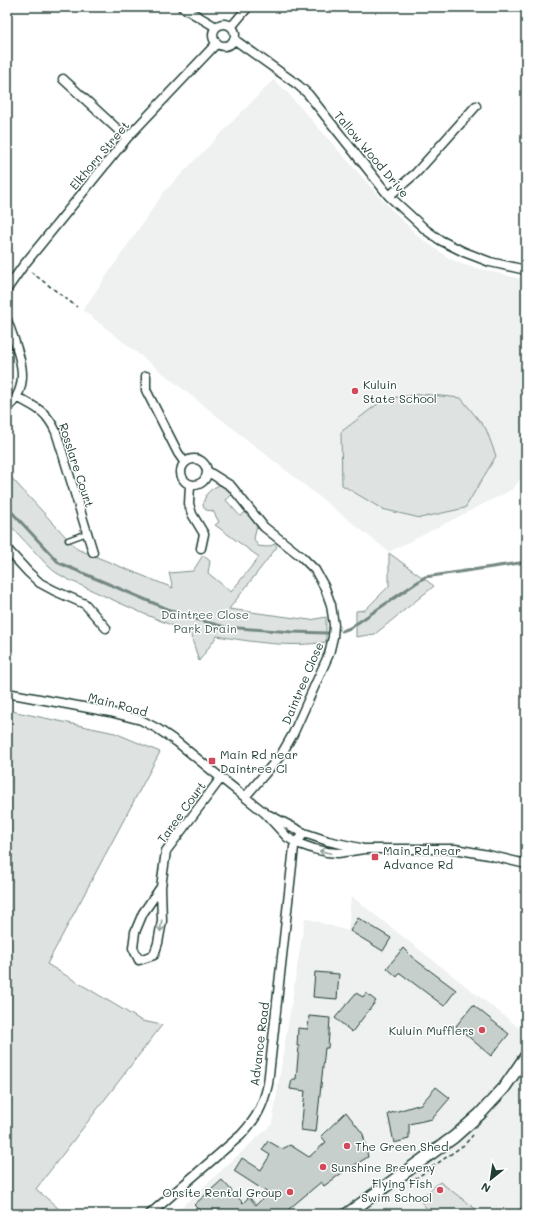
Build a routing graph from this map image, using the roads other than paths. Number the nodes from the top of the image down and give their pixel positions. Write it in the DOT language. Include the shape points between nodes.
graph roads {
  1 [pos="182,7"];
  2 [pos="248,7"];
  3 [pos="232,26"];
  4 [pos="216,27"];
  5 [pos="235,40"];
  6 [pos="217,43"];
  7 [pos="63,79"];
  8 [pos="476,106"];
  9 [pos="128,138"];
  10 [pos="389,196"];
  11 [pos="526,270"];
  12 [pos="7,289"];
  13 [pos="7,320"];
  14 [pos="146,376"];
  15 [pos="17,397"];
  16 [pos="7,408"];
  17 [pos="185,463"];
  18 [pos="208,471"];
  19 [pos="190,485"];
  20 [pos="87,533"];
  21 [pos="68,540"];
  22 [pos="201,548"];
  23 [pos="7,549"];
  24 [pos="93,552"];
  25 [pos="106,628"];
  26 [pos="7,692"];
  27 [pos="221,778"];
  28 [pos="245,797"];
  29 [pos="265,813"];
  30 [pos="304,832"];
  31 [pos="297,843"];
  32 [pos="364,849"];
  33 [pos="526,864"];
  34 [pos="160,887"];
  35 [pos="526,1056"];
  36 [pos="150,1214"];
  37 [pos="347,1214"];
  1 -- 4 [label="street"];
  2 -- 3 [label="street"];
  3 -- 4 [label="street" via="222,24"];
  3 -- 5 [label="street" via="236,32"];
  4 -- 6 [label="street" via="214,37"];
  5 -- 6 [label="street" via="227,46"];
  5 -- 10 [label="street, Tallow Wood Drive" via="308,94"];
  6 -- 9 [label="street, Elkhorn Street"];
  7 -- 9 [label="street"];
  8 -- 10 [label="street" via="416,173"];
  9 -- 12 [label="street, Elkhorn Street"];
  10 -- 11 [label="street, Tallow Wood Drive" via="440,240 490,262"];
  13 -- 15 [label="street" via="22,368 23,378"];
  14 -- 17 [label="street" via="146,390"];
  15 -- 16 [label="street"];
  15 -- 20 [label="street, Rosslare Court" via="45,414 52,424"];
  17 -- 18 [label="street" via="197,460 204,464"];
  17 -- 19 [label="street" via="182,475"];
  18 -- 19 [label="street" via="202,483"];
  18 -- 28 [label="street, Daintree Close" via="231,486 264,527 302,557 314,570 332,605 334,625 329,654 293,734"];
  19 -- 22 [label="street" via="189,504 204,534"];
  20 -- 21 [label="lane"];
  20 -- 24 [label="street, Rosslare Court"];
  23 -- 25 [label="street" via="40,583 85,604"];
  26 -- 27 [label="street, Main Road" via="141,720 177,742"];
  27 -- 28 [label="street, Main Road"];
  27 -- 34 [label="street, Taree Court" via="166,851"];
  28 -- 29 [label="street, Main Road"];
  29 -- 30 [label="street, Main Road"];
  29 -- 31 [label="street, Main Road" via="286,837"];
  30 -- 31 [label="street, Advance Road"];
  30 -- 32 [label="street, Main Road" via="328,841"];
  32 -- 31 [label="street, Main Road, one-way" via="338,854"];
  31 -- 36 [label="street, Advance Road" via="294,847 268,1084 264,1100 258,1113 241,1134"];
  32 -- 33 [label="street, Main Road" via="455,849"];
  34 -- 34 [label="street, Taree Court, one-way" via="162,921 158,942 154,955 139,960 133,948 135,932 143,913"];
  35 -- 37 [label="main road" via="504,1088 454,1137"];
}
